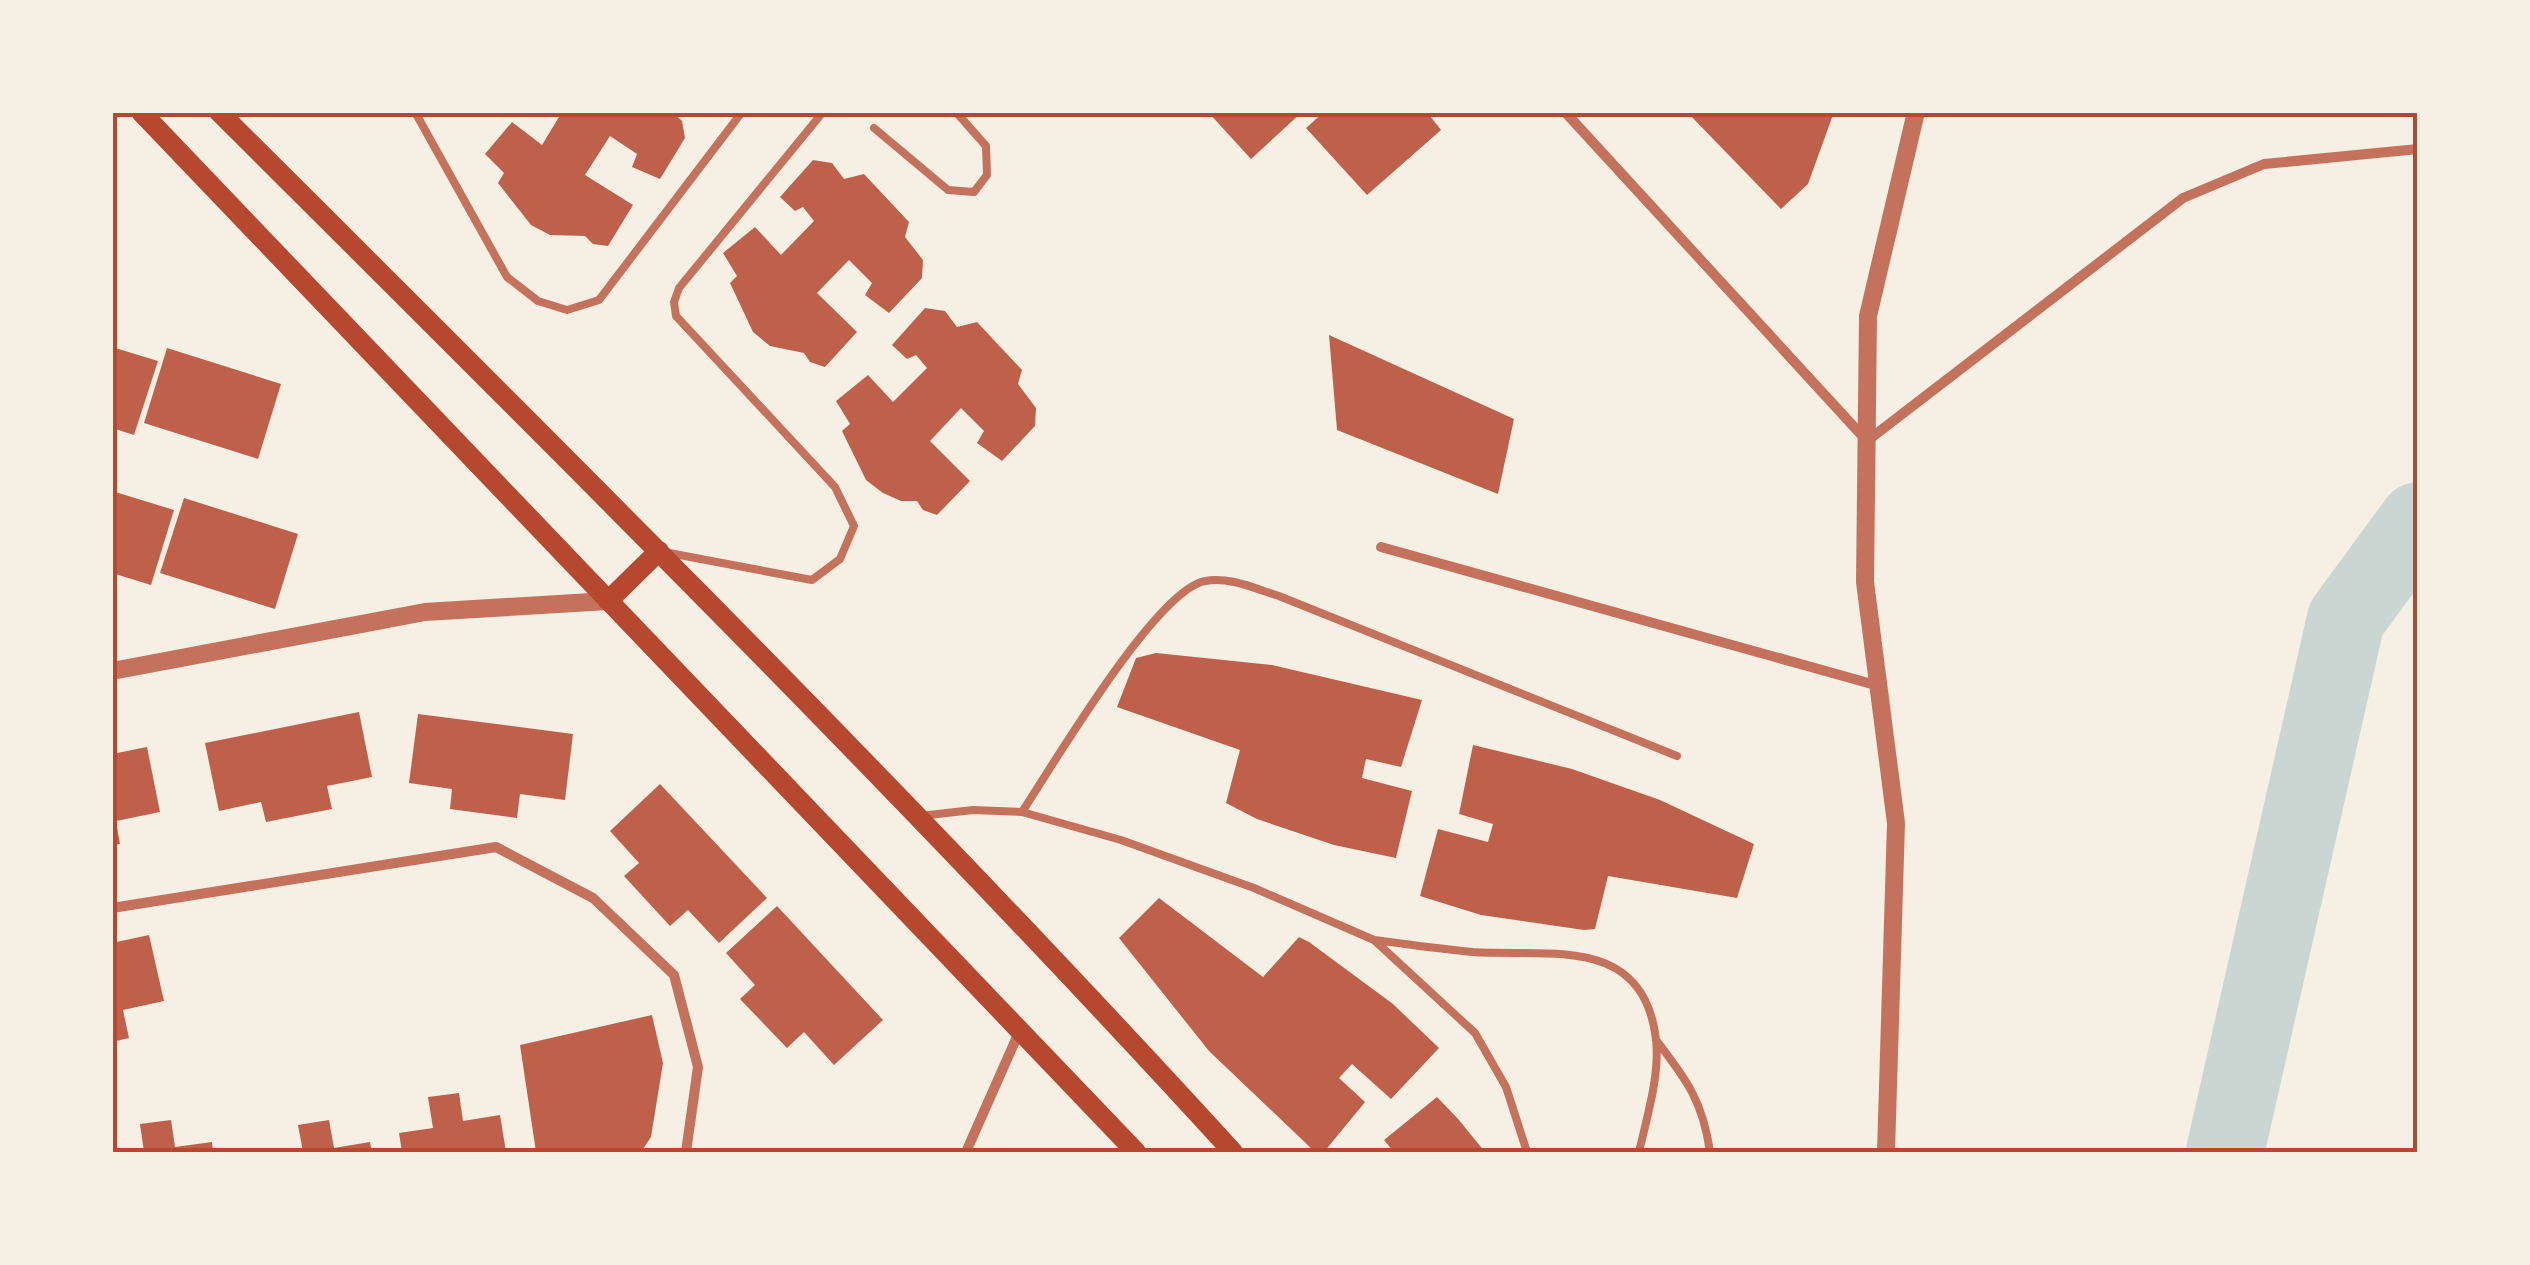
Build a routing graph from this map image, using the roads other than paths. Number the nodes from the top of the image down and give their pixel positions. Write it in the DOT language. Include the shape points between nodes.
graph roads {
  1 [pos="141,112"];
  2 [pos="219,112"];
  3 [pos="415,112"];
  4 [pos="742,112"];
  5 [pos="822,112"];
  6 [pos="956,112"];
  7 [pos="1565,112"];
  8 [pos="1916,112"];
  9 [pos="874,128"];
  10 [pos="2418,149"];
  11 [pos="1867,442"];
  12 [pos="1381,547"];
  13 [pos="659,551"];
  14 [pos="608,601"];
  15 [pos="112,671"];
  16 [pos="1879,686"];
  17 [pos="1677,756"];
  18 [pos="1022,812"];
  19 [pos="916,816"];
  20 [pos="112,908"];
  21 [pos="1374,940"];
  22 [pos="1020,1028"];
  23 [pos="1656,1040"];
  24 [pos="686,1152"];
  25 [pos="966,1152"];
  26 [pos="1136,1152"];
  27 [pos="1233,1152"];
  28 [pos="1526,1152"];
  29 [pos="1639,1152"];
  30 [pos="1710,1152"];
  31 [pos="1886,1152"];
  1 -- 14 [label="main road"];
  2 -- 13 [label="main road"];
  3 -- 4 [label="lane" via="507,277 538,301 567,310 599,300"];
  5 -- 13 [label="lane" via="674,302 676,316 835,487 854,526 840,559 812,580"];
  6 -- 9 [label="lane" via="986,146 986,175 974,192 948,190"];
  7 -- 11 [label="street"];
  8 -- 11 [label="street" via="1868,316"];
  10 -- 11 [label="street" via="2264,164 2183,198"];
  11 -- 16 [label="street" via="1865,582"];
  12 -- 16 [label="street"];
  13 -- 14 [label="main road"];
  13 -- 19 [label="main road"];
  14 -- 15 [label="street" via="425,612"];
  14 -- 22 [label="main road"];
  16 -- 31 [label="street" via="1896,823"];
  17 -- 18 [label="lane" via="1280,596 1228,580 1204,581 1184,590 1152,624"];
  18 -- 19 [label="lane"];
  18 -- 21 [label="lane" via="1254,888"];
  19 -- 27 [label="main road"];
  20 -- 24 [label="street" via="496,846 593,898 674,975 698,1067"];
  21 -- 23 [label="lane" via="1474,952 1583,953 1621,972 1642,992"];
  21 -- 28 [label="lane" via="1475,1034 1506,1088"];
  22 -- 25 [label="street"];
  22 -- 26 [label="main road"];
  23 -- 29 [label="lane"];
  23 -- 30 [label="lane" via="1705,1114"];
}
